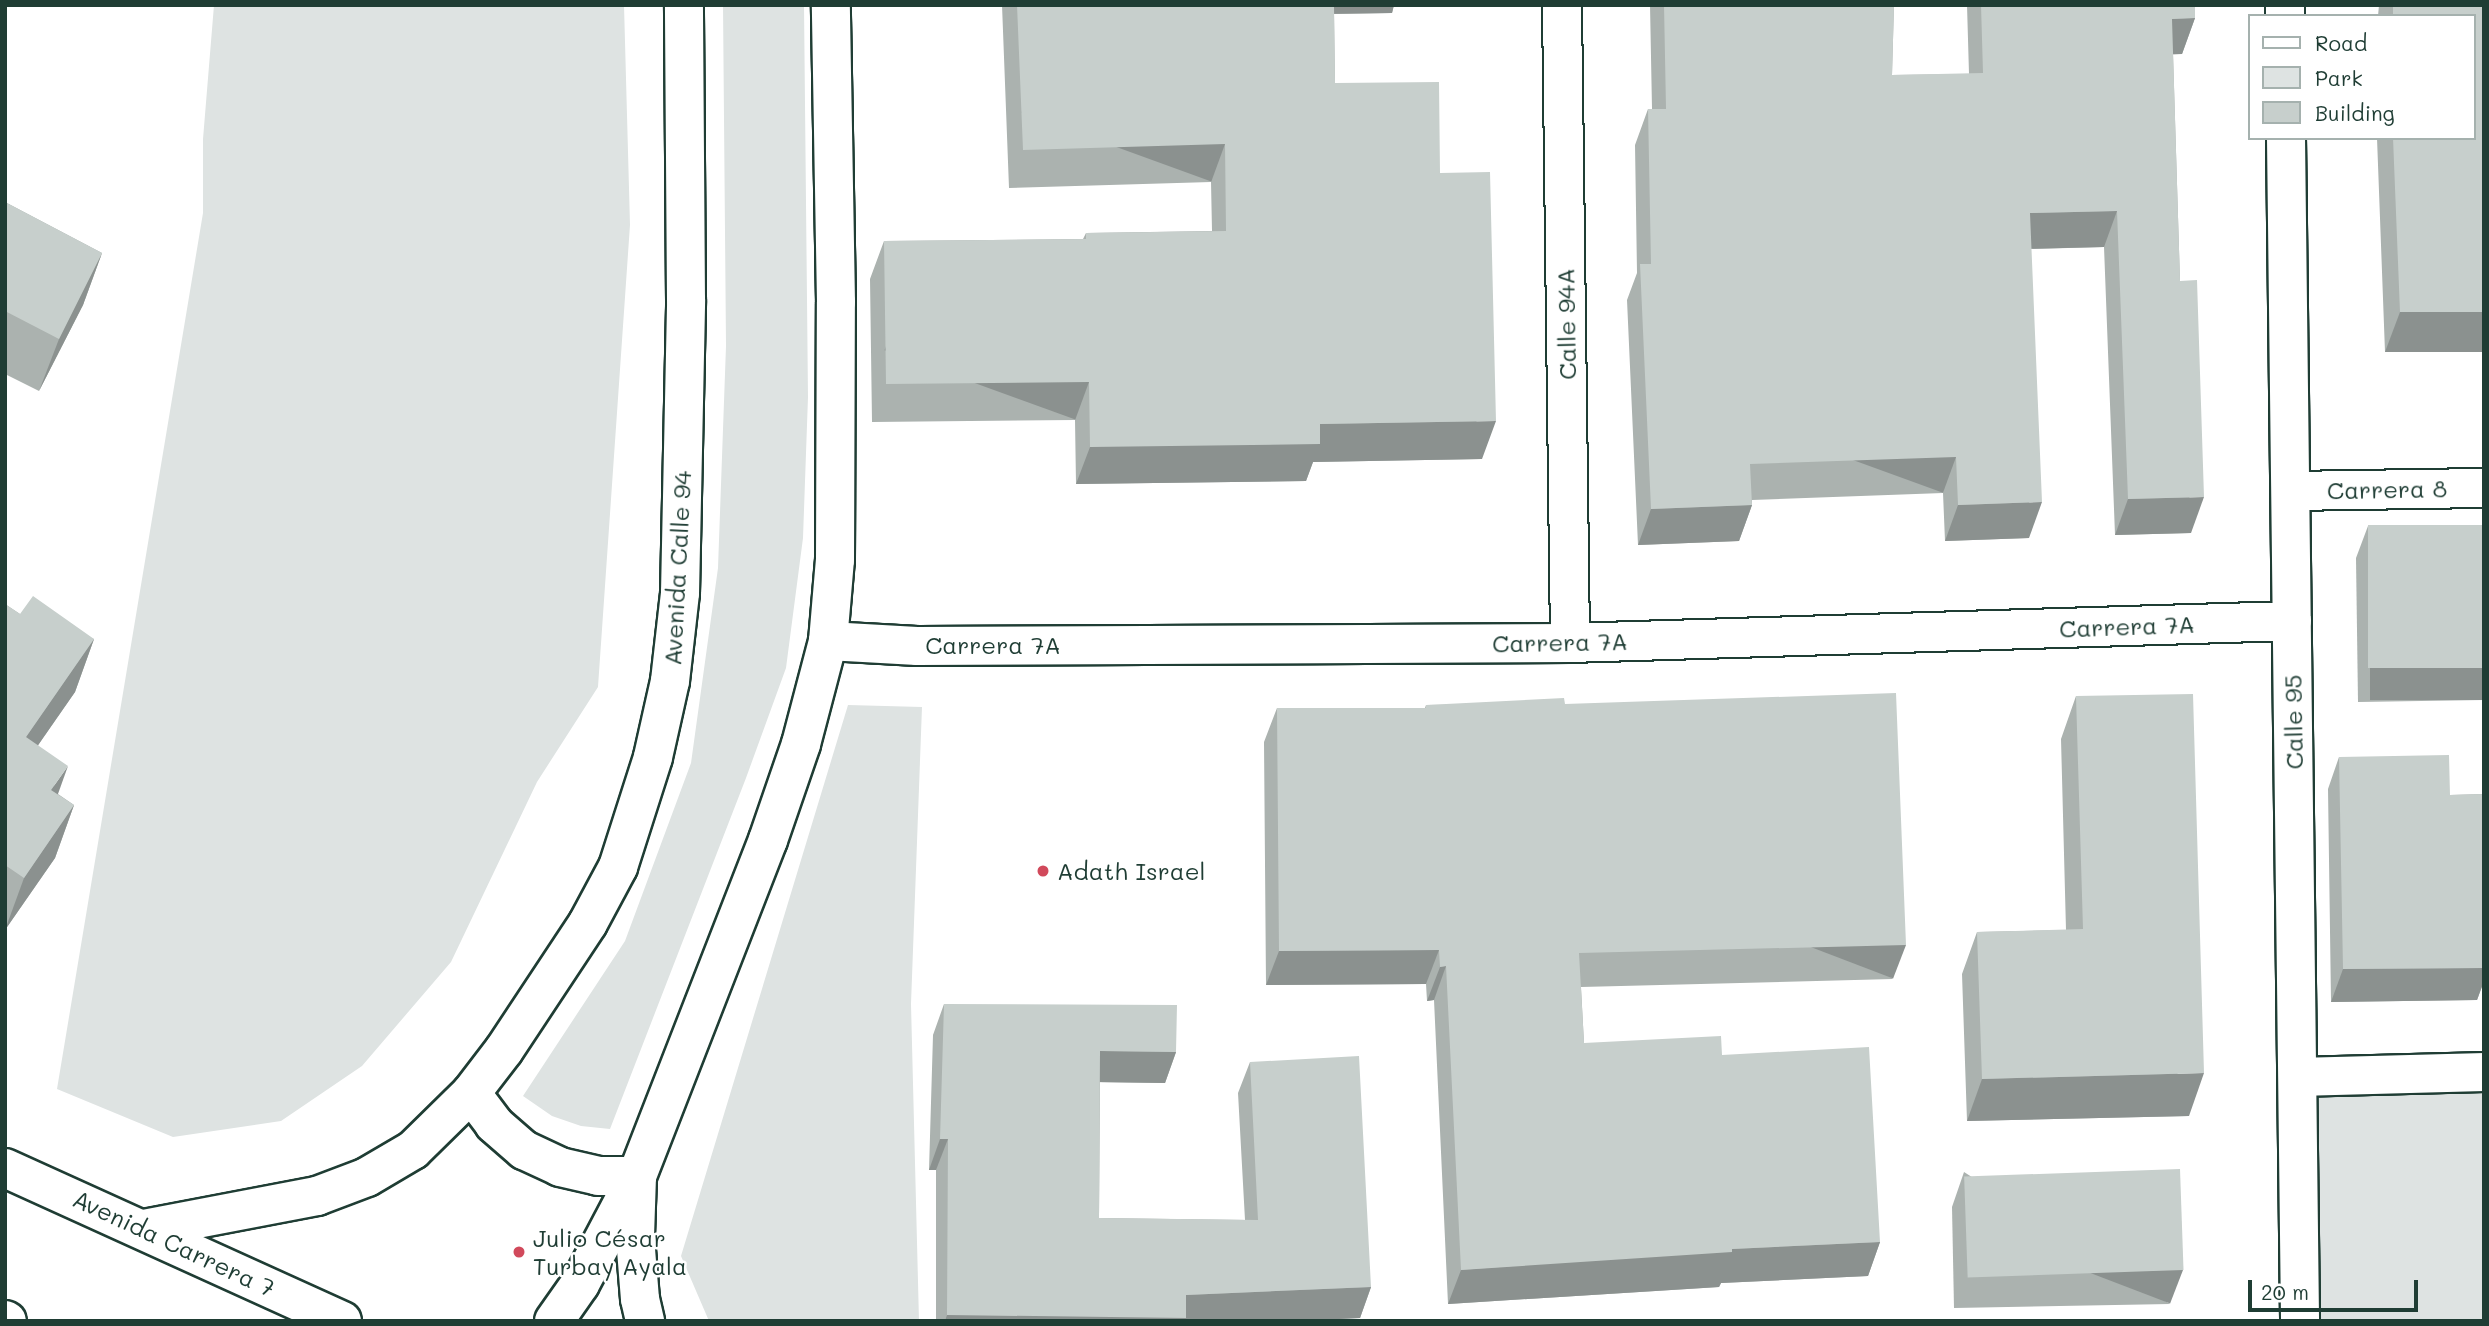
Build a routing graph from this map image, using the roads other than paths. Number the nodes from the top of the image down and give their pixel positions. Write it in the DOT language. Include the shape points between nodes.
graph roads {
  1 [pos="684,5"];
  2 [pos="831,5"];
  3 [pos="1562,5"];
  4 [pos="2287,140"];
  5 [pos="2484,488"];
  6 [pos="2291,491"];
  7 [pos="2292,621"];
  8 [pos="828,641"];
  9 [pos="1570,643"];
  10 [pos="2484,1072"];
  11 [pos="2298,1077"];
  12 [pos="471,1093"];
  13 [pos="5,1168"];
  14 [pos="637,1176"];
  15 [pos="144,1229"];
  16 [pos="2300,1314"];
  17 [pos="342,1321"];
  18 [pos="554,1321"];
  19 [pos="645,1321"];
  1 -- 12 [label="street, Avenida Calle 94" via="686,300 680,593 670,681 653,757 618,867 554,976"];
  2 -- 8 [label="street" via="835,560"];
  3 -- 9 [label="street, Calle 94A"];
  4 -- 6 [label="street, Calle 95"];
  5 -- 6 [label="street, Carrera 8"];
  6 -- 7 [label="street, Calle 95"];
  7 -- 9 [label="street, Carrera 7A"];
  7 -- 11 [label="street, Calle 95"];
  8 -- 9 [label="street, Carrera 7A" via="917,646"];
  8 -- 14 [label="street" via="801,744 768,840"];
  10 -- 11 [label="street"];
  11 -- 16 [label="street, Calle 95"];
  12 -- 14 [label="street" via="494,1124 524,1150 598,1176"];
  12 -- 15 [label="street, Avenida Calle 94" via="413,1150 367,1177 317,1196"];
  13 -- 15 [label="street, Avenida Carrera 7"];
  14 -- 18 [label="street" via="580,1284"];
  14 -- 19 [label="street" via="635,1237"];
  15 -- 17 [label="street, Avenida Carrera 7"];
}
